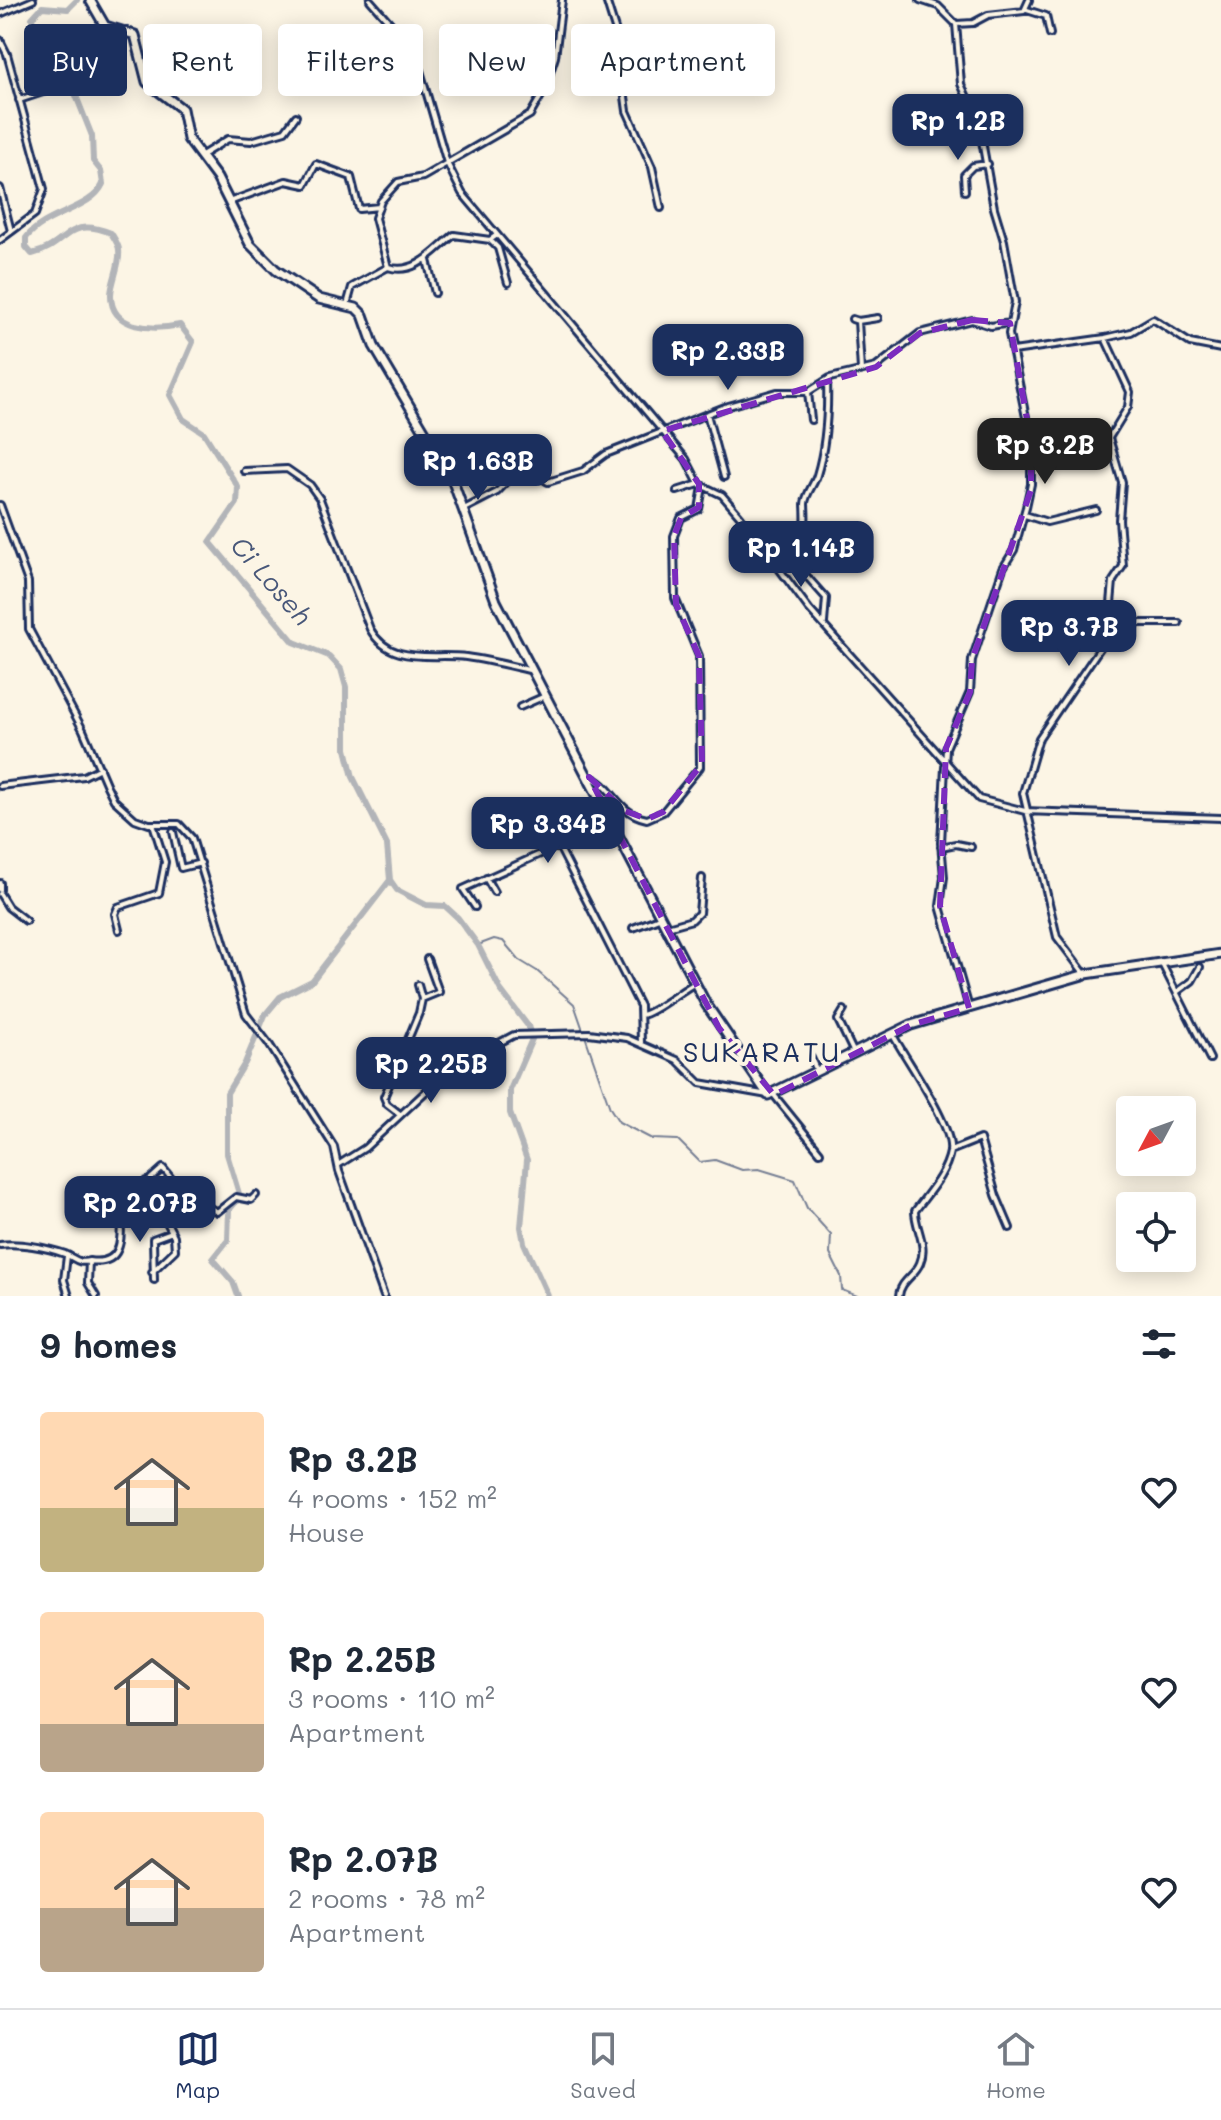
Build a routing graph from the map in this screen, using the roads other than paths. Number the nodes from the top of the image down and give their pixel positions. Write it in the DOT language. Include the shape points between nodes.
graph roads {
  1 [pos="33,0"];
  2 [pos="90,0"];
  3 [pos="370,0"];
  4 [pos="562,0"];
  5 [pos="606,0"];
  6 [pos="920,0"];
  7 [pos="1029,0"];
  8 [pos="1027,10"];
  9 [pos="0,14"];
  10 [pos="392,24"];
  11 [pos="956,24"];
  12 [pos="1050,34"];
  13 [pos="0,40"];
  14 [pos="423,79"];
  15 [pos="31,96"];
  16 [pos="19,100"];
  17 [pos="296,116"];
  18 [pos="202,155"];
  19 [pos="447,163"];
  20 [pos="988,164"];
  21 [pos="0,188"];
  22 [pos="965,191"];
  23 [pos="229,202"];
  24 [pos="379,207"];
  25 [pos="661,208"];
  26 [pos="11,231"];
  27 [pos="497,235"];
  28 [pos="0,240"];
  29 [pos="490,240"];
  30 [pos="427,260"];
  31 [pos="388,267"];
  32 [pos="508,283"];
  33 [pos="435,293"];
  34 [pos="347,305"];
  35 [pos="878,318"];
  36 [pos="852,319"];
  37 [pos="858,321"];
  38 [pos="1010,323"];
  39 [pos="1105,338"];
  40 [pos="1221,349"];
  41 [pos="1013,351"];
  42 [pos="861,370"];
  43 [pos="827,379"];
  44 [pos="808,392"];
  45 [pos="707,414"];
  46 [pos="811,420"];
  47 [pos="662,431"];
  48 [pos="244,471"];
  49 [pos="724,477"];
  50 [pos="701,486"];
  51 [pos="677,491"];
  52 [pos="0,505"];
  53 [pos="464,509"];
  54 [pos="1096,510"];
  55 [pos="1024,514"];
  56 [pos="762,544"];
  57 [pos="786,553"];
  58 [pos="1108,623"];
  59 [pos="1179,623"];
  60 [pos="824,625"];
  61 [pos="536,672"];
  62 [pos="547,695"];
  63 [pos="520,707"];
  64 [pos="946,762"];
  65 [pos="100,768"];
  66 [pos="589,777"];
  67 [pos="0,786"];
  68 [pos="1025,811"];
  69 [pos="1221,818"];
  70 [pos="612,821"];
  71 [pos="153,824"];
  72 [pos="550,829"];
  73 [pos="173,832"];
  74 [pos="558,846"];
  75 [pos="941,847"];
  76 [pos="971,847"];
  77 [pos="201,863"];
  78 [pos="486,878"];
  79 [pos="702,878"];
  80 [pos="0,883"];
  81 [pos="0,892"];
  82 [pos="494,892"];
  83 [pos="475,907"];
  84 [pos="662,917"];
  85 [pos="26,921"];
  86 [pos="667,927"];
  87 [pos="633,928"];
  88 [pos="119,930"];
  89 [pos="1221,954"];
  90 [pos="427,959"];
  91 [pos="1162,964"];
  92 [pos="1200,967"];
  93 [pos="1086,974"];
  94 [pos="695,983"];
  95 [pos="418,985"];
  96 [pos="1177,992"];
  97 [pos="422,999"];
  98 [pos="969,1008"];
  99 [pos="844,1010"];
  100 [pos="641,1015"];
  101 [pos="893,1035"];
  102 [pos="641,1043"];
  103 [pos="854,1054"];
  104 [pos="811,1058"];
  105 [pos="1210,1059"];
  106 [pos="818,1073"];
  107 [pos="771,1095"];
  108 [pos="400,1114"];
  109 [pos="950,1151"];
  110 [pos="820,1152"];
  111 [pos="338,1165"];
  112 [pos="145,1181"];
  113 [pos="256,1195"];
  114 [pos="1010,1228"];
  115 [pos="172,1232"];
  116 [pos="0,1245"];
  117 [pos="67,1256"];
  118 [pos="89,1261"];
  119 [pos="152,1272"];
  120 [pos="154,1280"];
  121 [pos="69,1296"];
  122 [pos="96,1296"];
  123 [pos="384,1296"];
  124 [pos="899,1296"];
  1 -- 9 [label="street"];
  2 -- 18 [label="street" via="105,26 135,35 147,82 179,104 188,139"];
  3 -- 10 [label="street"];
  4 -- 19 [label="street" via="555,57 530,115"];
  5 -- 25 [label="street" via="627,111 655,177"];
  6 -- 11 [label="street" via="938,6"];
  7 -- 8 [label="street"];
  8 -- 11 [label="street"];
  8 -- 12 [label="street" via="1047,17"];
  11 -- 20 [label="street" via="961,84 977,118"];
  13 -- 16 [label="street"];
  14 -- 19 [label="street"];
  15 -- 16 [label="street"];
  16 -- 26 [label="street" via="44,189 35,214"];
  17 -- 18 [label="street" via="285,131 251,141 228,139"];
  18 -- 23 [label="street"];
  19 -- 24 [label="street" via="423,177 398,182"];
  19 -- 27 [label="street" via="462,193"];
  20 -- 22 [label="street" via="973,166 964,175"];
  20 -- 38 [label="street" via="1013,287 1015,315"];
  21 -- 26 [label="street"];
  23 -- 24 [label="street" via="286,181 305,185 316,164 351,177 359,209"];
  23 -- 34 [label="street" via="250,244 276,270 319,299"];
  24 -- 31 [label="street" via="375,223"];
  26 -- 28 [label="street"];
  27 -- 29 [label="street"];
  27 -- 47 [label="street"];
  29 -- 30 [label="street" via="454,235"];
  29 -- 32 [label="street" via="498,248"];
  30 -- 31 [label="street"];
  30 -- 33 [label="street"];
  31 -- 34 [label="street" via="352,287"];
  34 -- 53 [label="street" via="363,315 374,346 451,476"];
  35 -- 37 [label="street"];
  36 -- 37 [label="street"];
  37 -- 42 [label="street"];
  38 -- 41 [label="street"];
  38 -- 42 [label="street" via="991,326 972,320 924,331 883,363"];
  39 -- 40 [label="street" via="1153,319 1190,343"];
  39 -- 41 [label="street"];
  39 -- 58 [label="street" via="1130,392 1128,407 1109,438 1122,482 1124,561 1113,581"];
  41 -- 55 [label="street" via="1031,442 1031,490"];
  42 -- 43 [label="street"];
  43 -- 44 [label="street"];
  43 -- 57 [label="street" via="824,437 805,504 807,523"];
  44 -- 45 [label="street" via="777,392"];
  44 -- 46 [label="street"];
  45 -- 47 [label="street"];
  45 -- 49 [label="street"];
  47 -- 50 [label="street"];
  47 -- 53 [label="street" via="552,481 517,471 497,492"];
  48 -- 61 [label="street" via="287,469 314,489 370,629 384,647 399,654 463,657"];
  50 -- 51 [label="street"];
  50 -- 56 [label="street" via="722,495"];
  50 -- 66 [label="street" via="699,509 681,518 674,536 676,604 699,656 700,767 663,812 647,819 625,811"];
  52 -- 65 [label="street" via="28,582 29,629"];
  53 -- 61 [label="street" via="491,588"];
  54 -- 55 [label="street" via="1047,522"];
  55 -- 64 [label="street" via="972,660 970,692 948,739"];
  56 -- 57 [label="street" via="775,543"];
  56 -- 60 [label="street"];
  57 -- 60 [label="street" via="826,598"];
  58 -- 59 [label="street"];
  58 -- 68 [label="street" via="1100,648 1039,738 1023,793"];
  60 -- 64 [label="street"];
  61 -- 62 [label="street"];
  62 -- 63 [label="street"];
  62 -- 66 [label="street"];
  64 -- 68 [label="street" via="979,799"];
  64 -- 75 [label="street"];
  65 -- 67 [label="street" via="84,776"];
  65 -- 71 [label="street" via="114,800 135,819"];
  66 -- 70 [label="street"];
  68 -- 69 [label="street"];
  68 -- 93 [label="street" via="1057,937"];
  70 -- 74 [label="street"];
  70 -- 84 [label="street"];
  71 -- 77 [label="street" via="183,826"];
  71 -- 88 [label="street" via="165,862 159,893 118,907"];
  72 -- 74 [label="street"];
  73 -- 77 [label="street" via="181,868"];
  74 -- 78 [label="street"];
  74 -- 100 [label="street"];
  75 -- 76 [label="street"];
  75 -- 98 [label="street" via="940,906"];
  77 -- 111 [label="street" via="246,1014 329,1138"];
  78 -- 82 [label="street"];
  78 -- 83 [label="street" via="462,890"];
  79 -- 86 [label="street" via="699,913"];
  80 -- 81 [label="street"];
  81 -- 85 [label="street" via="8,907"];
  84 -- 86 [label="street"];
  84 -- 87 [label="street"];
  86 -- 94 [label="street"];
  89 -- 91 [label="street"];
  90 -- 97 [label="street" via="439,992"];
  91 -- 93 [label="street"];
  91 -- 96 [label="street"];
  92 -- 96 [label="street"];
  93 -- 98 [label="street"];
  94 -- 100 [label="street"];
  94 -- 107 [label="street" via="719,1028"];
  95 -- 97 [label="street"];
  96 -- 105 [label="street"];
  97 -- 108 [label="street" via="384,1097"];
  98 -- 101 [label="street"];
  99 -- 103 [label="street" via="838,1020"];
  100 -- 102 [label="street"];
  101 -- 103 [label="street"];
  101 -- 109 [label="street" via="939,1119"];
  102 -- 107 [label="street" via="677,1060 700,1083"];
  102 -- 108 [label="street" via="586,1033 507,1037 450,1069"];
  103 -- 106 [label="street"];
  104 -- 106 [label="street"];
  106 -- 107 [label="street"];
  107 -- 110 [label="street"];
  108 -- 111 [label="street" via="365,1148"];
  109 -- 114 [label="street" via="980,1139"];
  109 -- 124 [label="street" via="939,1179 915,1211 921,1262"];
  111 -- 123 [label="street"];
  112 -- 113 [label="street" via="164,1168 181,1191 217,1212 240,1197 251,1200"];
  112 -- 115 [label="street"];
  112 -- 118 [label="street" via="120,1206 120,1245 105,1259"];
  115 -- 119 [label="street" via="175,1250"];
  115 -- 119 [label="street" via="154,1238"];
  116 -- 117 [label="street"];
  117 -- 118 [label="street"];
  117 -- 121 [label="street" via="64,1280"];
  118 -- 122 [label="street" via="88,1283"];
  119 -- 120 [label="street"];
}
